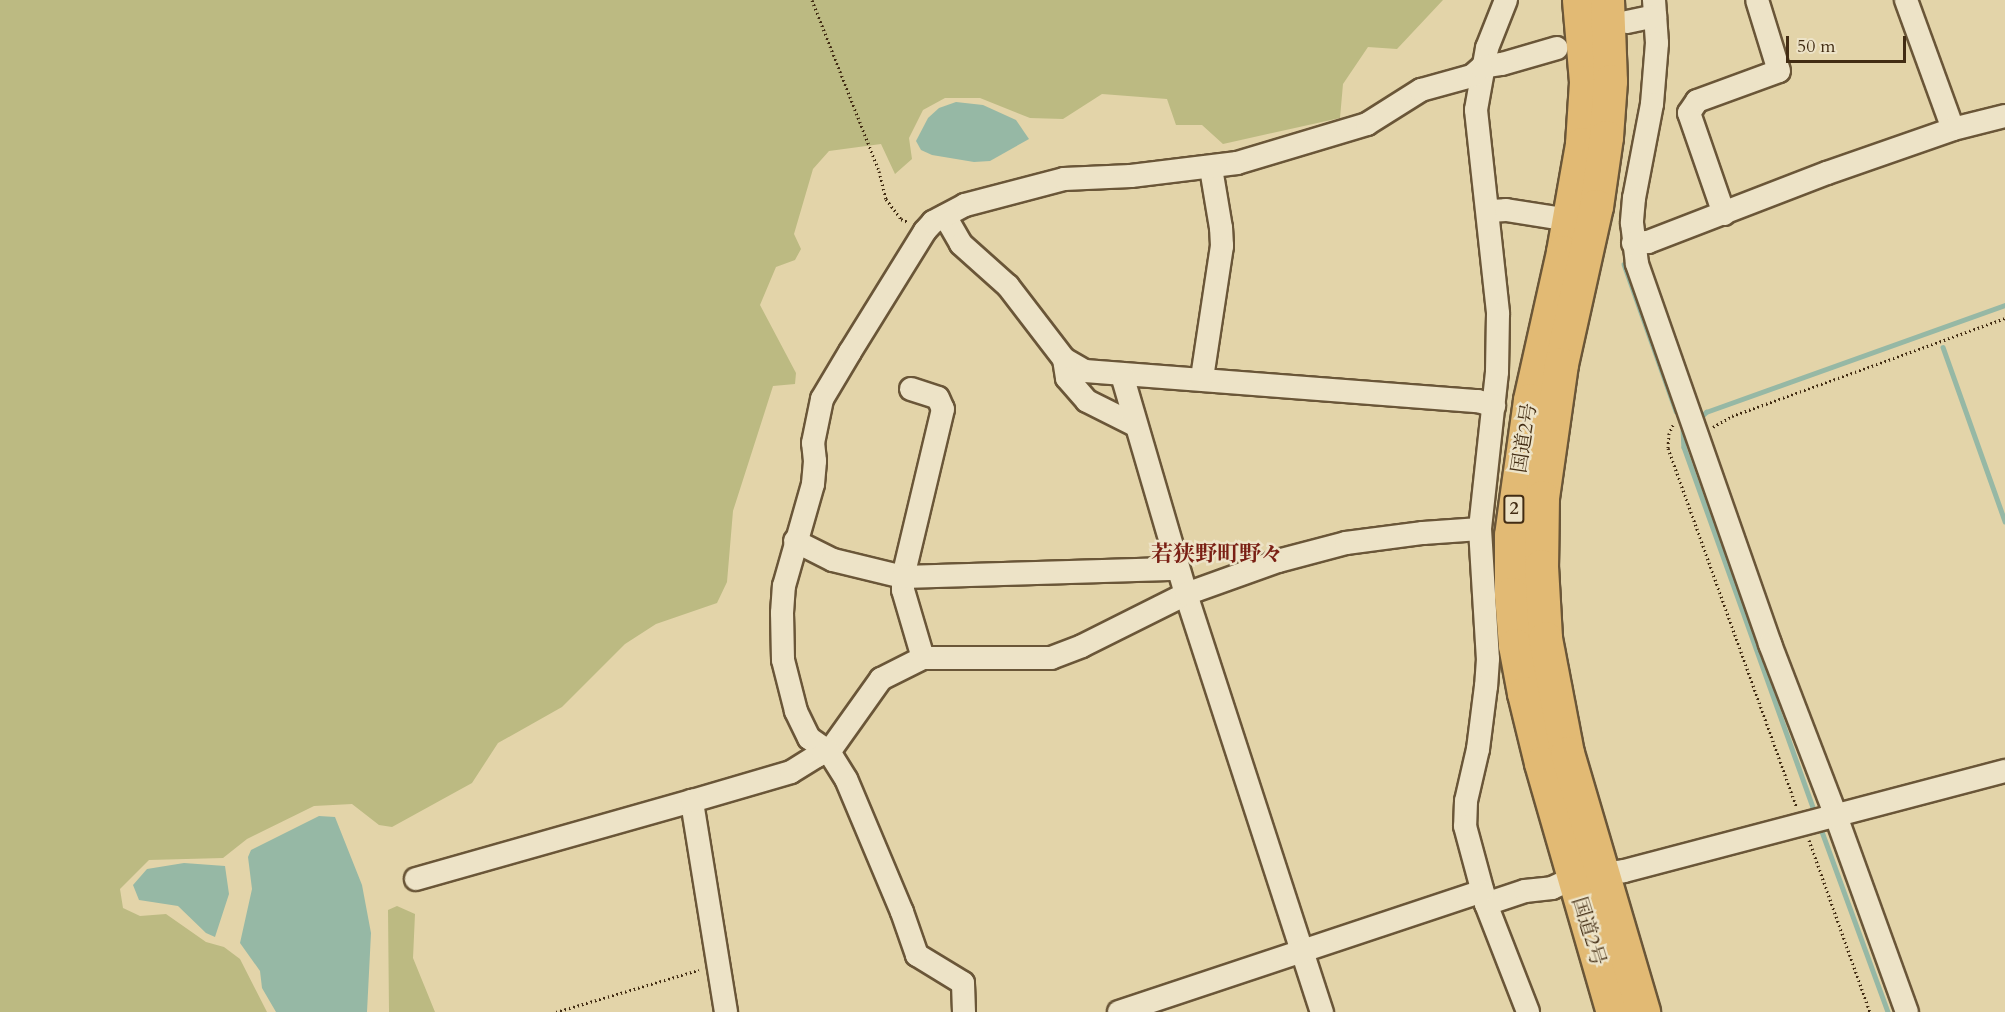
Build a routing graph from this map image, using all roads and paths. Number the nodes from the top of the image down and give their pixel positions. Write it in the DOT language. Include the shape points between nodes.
graph roads {
  1 [pos="812,0"];
  2 [pos="1506,0"];
  3 [pos="1579,0"];
  4 [pos="1757,0"];
  5 [pos="1906,0"];
  6 [pos="1655,8"];
  7 [pos="1617,11"];
  8 [pos="1557,48"];
  9 [pos="1482,67"];
  10 [pos="2005,116"];
  11 [pos="1953,129"];
  12 [pos="1211,168"];
  13 [pos="1489,211"];
  14 [pos="1724,214"];
  15 [pos="945,216"];
  16 [pos="1570,220"];
  17 [pos="926,231"];
  18 [pos="1632,243"];
  19 [pos="2005,318"];
  20 [pos="1064,359"];
  21 [pos="1122,375"];
  22 [pos="1202,378"];
  23 [pos="911,389"];
  24 [pos="1494,406"];
  25 [pos="1135,425"];
  26 [pos="1690,428"];
  27 [pos="1480,528"];
  28 [pos="795,542"];
  29 [pos="1178,569"];
  30 [pos="903,577"];
  31 [pos="1186,594"];
  32 [pos="923,658"];
  33 [pos="825,750"];
  34 [pos="2005,771"];
  35 [pos="692,801"];
  36 [pos="1819,820"];
  37 [pos="1588,877"];
  38 [pos="416,879"];
  39 [pos="1484,897"];
  40 [pos="1303,950"];
  41 [pos="718,964"];
  42 [pos="556,1012"];
  43 [pos="726,1012"];
  44 [pos="964,1012"];
  45 [pos="1119,1012"];
  46 [pos="1322,1012"];
  47 [pos="1528,1012"];
  48 [pos="1613,1012"];
  49 [pos="1643,1012"];
  50 [pos="1870,1012"];
  51 [pos="1907,1012"];
  1 -- 17 [label="path" via="879,171 886,199 901,219"];
  2 -- 9 [label="street"];
  3 -- 16 [label="highway, 国道2号 / 2" via="1586,82 1582,144"];
  4 -- 14 [label="street" via="1779,71 1697,101 1689,112"];
  5 -- 11 [label="street"];
  6 -- 7 [label="street"];
  6 -- 18 [label="street" via="1657,43 1652,104 1634,198"];
  7 -- 37 [label="highway, 国道2号 / 2" via="1596,206 1560,375 1542,497 1545,638"];
  8 -- 9 [label="street"];
  9 -- 12 [label="street" via="1472,76 1421,90 1367,124"];
  9 -- 13 [label="street" via="1476,110"];
  10 -- 11 [label="street"];
  11 -- 14 [label="street"];
  12 -- 15 [label="street" via="1064,179 965,205"];
  12 -- 22 [label="street" via="1222,246"];
  13 -- 16 [label="street"];
  13 -- 24 [label="street" via="1498,314"];
  14 -- 18 [label="street" via="1648,242"];
  15 -- 17 [label="street"];
  15 -- 20 [label="street" via="961,244 1008,286"];
  16 -- 37 [label="highway, 国道2号 / 2" via="1528,411 1511,536 1511,594 1524,693"];
  17 -- 28 [label="street" via="822,399 813,443 813,484"];
  18 -- 26 [label="street"];
  19 -- 26 [label="path"];
  20 -- 21 [label="street" via="1085,371"];
  20 -- 25 [label="street" via="1067,378 1087,401"];
  21 -- 22 [label="street"];
  21 -- 25 [label="street"];
  22 -- 24 [label="street" via="1261,386 1478,401"];
  23 -- 30 [label="street" via="938,398 943,409"];
  24 -- 27 [label="street"];
  25 -- 29 [label="street"];
  26 -- 36 [label="street" via="1770,644"];
  26 -- 36 [label="path" via="1669,433 1668,448"];
  27 -- 31 [label="street" via="1346,543 1278,561"];
  27 -- 39 [label="street" via="1488,659 1465,826"];
  28 -- 30 [label="street" via="833,560"];
  28 -- 33 [label="street" via="784,586 783,660 796,711 810,738"];
  29 -- 30 [label="street"];
  29 -- 31 [label="street"];
  30 -- 32 [label="street" via="903,590"];
  31 -- 32 [label="street" via="1051,658"];
  31 -- 40 [label="street"];
  32 -- 33 [label="street" via="881,679"];
  33 -- 35 [label="street" via="792,772"];
  33 -- 44 [label="street" via="846,779 917,955 963,983"];
  34 -- 36 [label="street"];
  35 -- 38 [label="street"];
  35 -- 41 [label="street"];
  36 -- 37 [label="street"];
  36 -- 50 [label="path"];
  36 -- 51 [label="street"];
  37 -- 39 [label="street" via="1552,888"];
  37 -- 48 [label="highway, 国道2号 / 2"];
  37 -- 49 [label="highway, 国道2号 / 2"];
  39 -- 40 [label="street"];
  39 -- 47 [label="street"];
  40 -- 45 [label="street"];
  40 -- 46 [label="street"];
  41 -- 42 [label="path"];
  41 -- 43 [label="street"];
}
